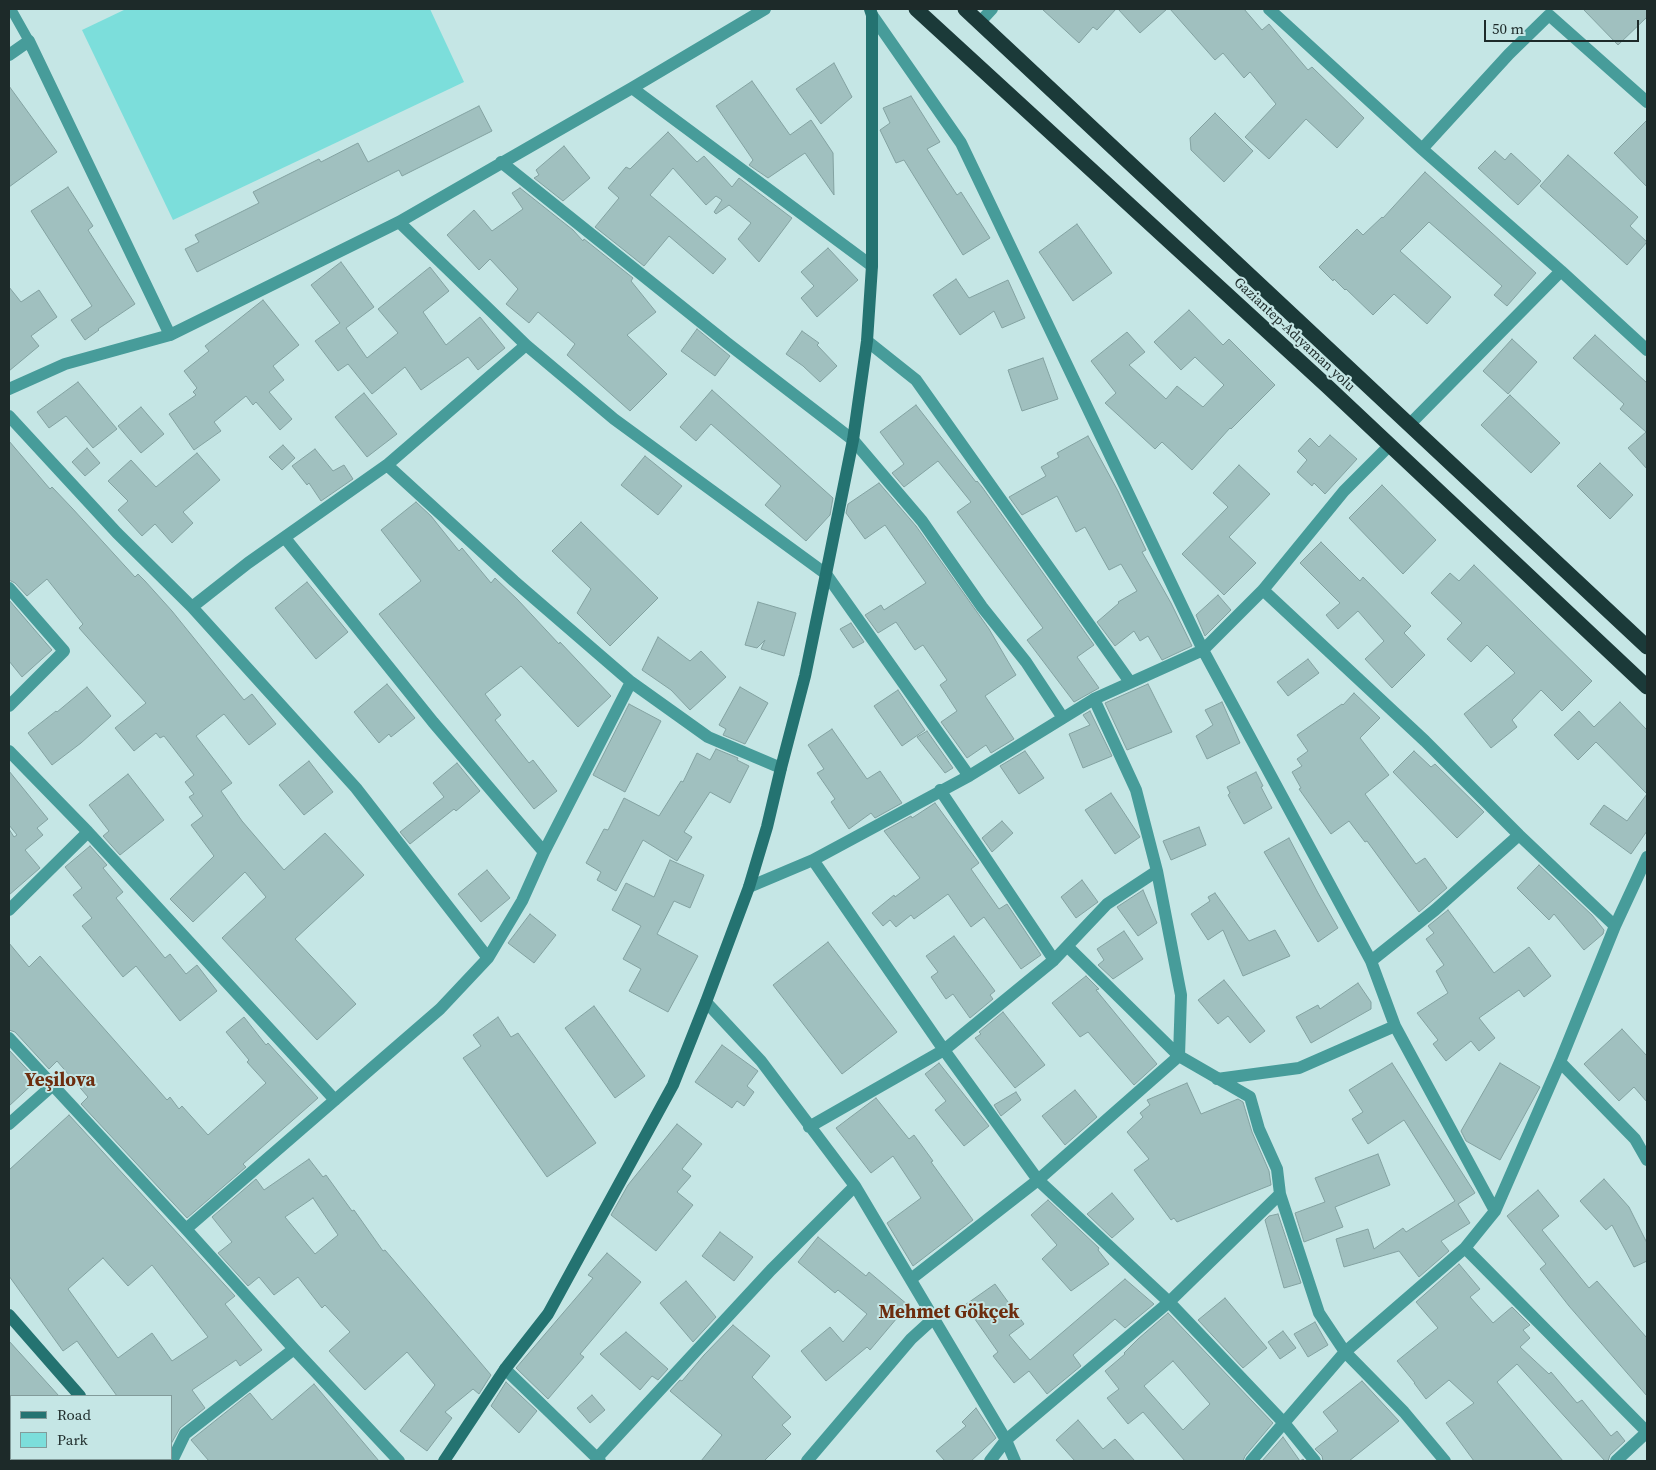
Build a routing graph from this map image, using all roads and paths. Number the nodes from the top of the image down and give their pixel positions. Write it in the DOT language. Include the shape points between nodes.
graph roads {
  1 [pos="11,9"];
  2 [pos="765,9"];
  3 [pos="916,9"];
  4 [pos="966,9"];
  5 [pos="992,9"];
  6 [pos="1269,9"];
  7 [pos="871,12"];
  8 [pos="1552,12"];
  9 [pos="980,22"];
  10 [pos="29,42"];
  11 [pos="9,54"];
  12 [pos="632,88"];
  13 [pos="1647,102"];
  14 [pos="1422,149"];
  15 [pos="501,162"];
  16 [pos="398,222"];
  17 [pos="872,266"];
  18 [pos="1561,271"];
  19 [pos="170,335"];
  20 [pos="867,341"];
  21 [pos="526,345"];
  22 [pos="1647,350"];
  23 [pos="9,390"];
  24 [pos="9,416"];
  25 [pos="1410,424"];
  26 [pos="852,440"];
  27 [pos="1389,446"];
  28 [pos="387,465"];
  29 [pos="285,538"];
  30 [pos="826,574"];
  31 [pos="9,588"];
  32 [pos="1263,590"];
  33 [pos="192,607"];
  34 [pos="1647,647"];
  35 [pos="1203,650"];
  36 [pos="631,682"];
  37 [pos="1130,682"];
  38 [pos="1647,687"];
  39 [pos="1094,699"];
  40 [pos="9,706"];
  41 [pos="1063,718"];
  42 [pos="9,751"];
  43 [pos="781,768"];
  44 [pos="968,776"];
  45 [pos="940,790"];
  46 [pos="88,832"];
  47 [pos="1519,836"];
  48 [pos="544,852"];
  49 [pos="1647,857"];
  50 [pos="813,860"];
  51 [pos="1157,871"];
  52 [pos="749,887"];
  53 [pos="12,902"];
  54 [pos="1615,926"];
  55 [pos="1068,947"];
  56 [pos="488,958"];
  57 [pos="1054,960"];
  58 [pos="1371,961"];
  59 [pos="706,1002"];
  60 [pos="1395,1026"];
  61 [pos="9,1038"];
  62 [pos="944,1050"];
  63 [pos="1179,1056"];
  64 [pos="1560,1062"];
  65 [pos="1217,1079"];
  66 [pos="52,1085"];
  67 [pos="334,1100"];
  68 [pos="9,1124"];
  69 [pos="810,1127"];
  70 [pos="1647,1160"];
  71 [pos="1038,1180"];
  72 [pos="855,1186"];
  73 [pos="1280,1194"];
  74 [pos="1495,1211"];
  75 [pos="186,1230"];
  76 [pos="1464,1248"];
  77 [pos="911,1279"];
  78 [pos="1169,1302"];
  79 [pos="9,1315"];
  80 [pos="934,1318"];
  81 [pos="294,1349"];
  82 [pos="1345,1352"];
  83 [pos="505,1369"];
  84 [pos="79,1395"];
  85 [pos="1285,1424"];
  86 [pos="1647,1432"];
  87 [pos="1006,1440"];
  88 [pos="598,1459"];
  89 [pos="172,1461"];
  90 [pos="399,1461"];
  91 [pos="444,1461"];
  92 [pos="807,1461"];
  93 [pos="990,1461"];
  94 [pos="1014,1461"];
  95 [pos="1251,1461"];
  96 [pos="1315,1461"];
  97 [pos="1445,1461"];
  98 [pos="1616,1461"];
  1 -- 10 [label="lane"];
  2 -- 12 [label="street"];
  3 -- 27 [label="highway, Gaziantep-Adıyaman yolu"];
  4 -- 9 [label="highway, Gaziantep-Adıyaman yolu"];
  5 -- 9 [label="street"];
  6 -- 14 [label="street"];
  7 -- 17 [label="street"];
  7 -- 35 [label="street" via="961,143"];
  8 -- 13 [label="street"];
  8 -- 14 [label="street"];
  9 -- 25 [label="highway, Gaziantep-Adıyaman yolu"];
  10 -- 11 [label="street"];
  10 -- 19 [label="street"];
  12 -- 15 [label="street"];
  12 -- 17 [label="street"];
  14 -- 18 [label="street"];
  15 -- 16 [label="street"];
  15 -- 26 [label="street"];
  16 -- 19 [label="street"];
  16 -- 21 [label="street"];
  17 -- 20 [label="street"];
  18 -- 22 [label="street"];
  18 -- 25 [label="street"];
  19 -- 23 [label="street" via="65,364"];
  20 -- 26 [label="street"];
  20 -- 37 [label="street" via="916,380"];
  21 -- 28 [label="street"];
  21 -- 30 [label="street" via="614,420"];
  24 -- 33 [label="street" via="117,533"];
  25 -- 34 [label="highway, Gaziantep-Adıyaman yolu"];
  26 -- 30 [label="street"];
  26 -- 41 [label="street" via="922,521 982,607 1026,662"];
  27 -- 32 [label="street" via="1344,491"];
  27 -- 38 [label="highway, Gaziantep-Adıyaman yolu"];
  28 -- 29 [label="street"];
  28 -- 36 [label="street"];
  29 -- 33 [label="street"];
  29 -- 48 [label="street" via="433,722"];
  30 -- 43 [label="street" via="805,676"];
  30 -- 44 [label="street"];
  31 -- 40 [label="street" via="64,651"];
  32 -- 35 [label="street"];
  32 -- 47 [label="street" via="1425,741"];
  33 -- 56 [label="street" via="356,788"];
  35 -- 37 [label="street"];
  35 -- 58 [label="street"];
  36 -- 43 [label="street" via="708,736"];
  36 -- 48 [label="street"];
  37 -- 39 [label="street"];
  39 -- 41 [label="street"];
  39 -- 51 [label="street" via="1136,790"];
  41 -- 44 [label="street"];
  42 -- 46 [label="street"];
  43 -- 52 [label="street"];
  44 -- 45 [label="street"];
  45 -- 50 [label="street"];
  45 -- 57 [label="street"];
  46 -- 53 [label="street"];
  46 -- 67 [label="street"];
  47 -- 54 [label="street"];
  47 -- 58 [label="street"];
  48 -- 56 [label="street" via="522,901"];
  49 -- 54 [label="street"];
  50 -- 52 [label="street"];
  50 -- 62 [label="street"];
  51 -- 55 [label="street" via="1107,904"];
  51 -- 63 [label="street" via="1181,995"];
  52 -- 59 [label="street"];
  54 -- 64 [label="street"];
  55 -- 57 [label="street"];
  55 -- 63 [label="street"];
  56 -- 67 [label="street" via="440,1009"];
  57 -- 62 [label="street"];
  58 -- 60 [label="street"];
  59 -- 69 [label="street" via="761,1060"];
  59 -- 83 [label="street" via="673,1085 627,1171 548,1314"];
  60 -- 65 [label="street" via="1299,1068"];
  60 -- 74 [label="street"];
  61 -- 66 [label="street"];
  62 -- 69 [label="street"];
  62 -- 71 [label="street"];
  63 -- 65 [label="street"];
  63 -- 71 [label="street"];
  64 -- 70 [label="street" via="1635,1139"];
  64 -- 74 [label="street"];
  65 -- 73 [label="street" via="1250,1096 1259,1129 1277,1169"];
  66 -- 68 [label="street"];
  66 -- 75 [label="street"];
  67 -- 75 [label="street"];
  69 -- 72 [label="street"];
  71 -- 77 [label="street"];
  71 -- 78 [label="street"];
  72 -- 77 [label="street"];
  72 -- 88 [label="street" via="771,1270"];
  73 -- 78 [label="street"];
  73 -- 82 [label="street" via="1319,1313"];
  74 -- 76 [label="street"];
  75 -- 81 [label="street"];
  76 -- 82 [label="street"];
  76 -- 86 [label="street"];
  77 -- 80 [label="street"];
  78 -- 85 [label="street"];
  78 -- 87 [label="street"];
  79 -- 84 [label="street"];
  80 -- 87 [label="street"];
  80 -- 92 [label="street" via="911,1339"];
  81 -- 89 [label="street" via="185,1434"];
  81 -- 90 [label="street"];
  82 -- 85 [label="street"];
  82 -- 97 [label="street" via="1404,1412"];
  83 -- 88 [label="street"];
  83 -- 91 [label="street"];
  85 -- 95 [label="street"];
  85 -- 96 [label="street"];
  86 -- 98 [label="street"];
  87 -- 93 [label="street"];
  87 -- 94 [label="street"];
}
